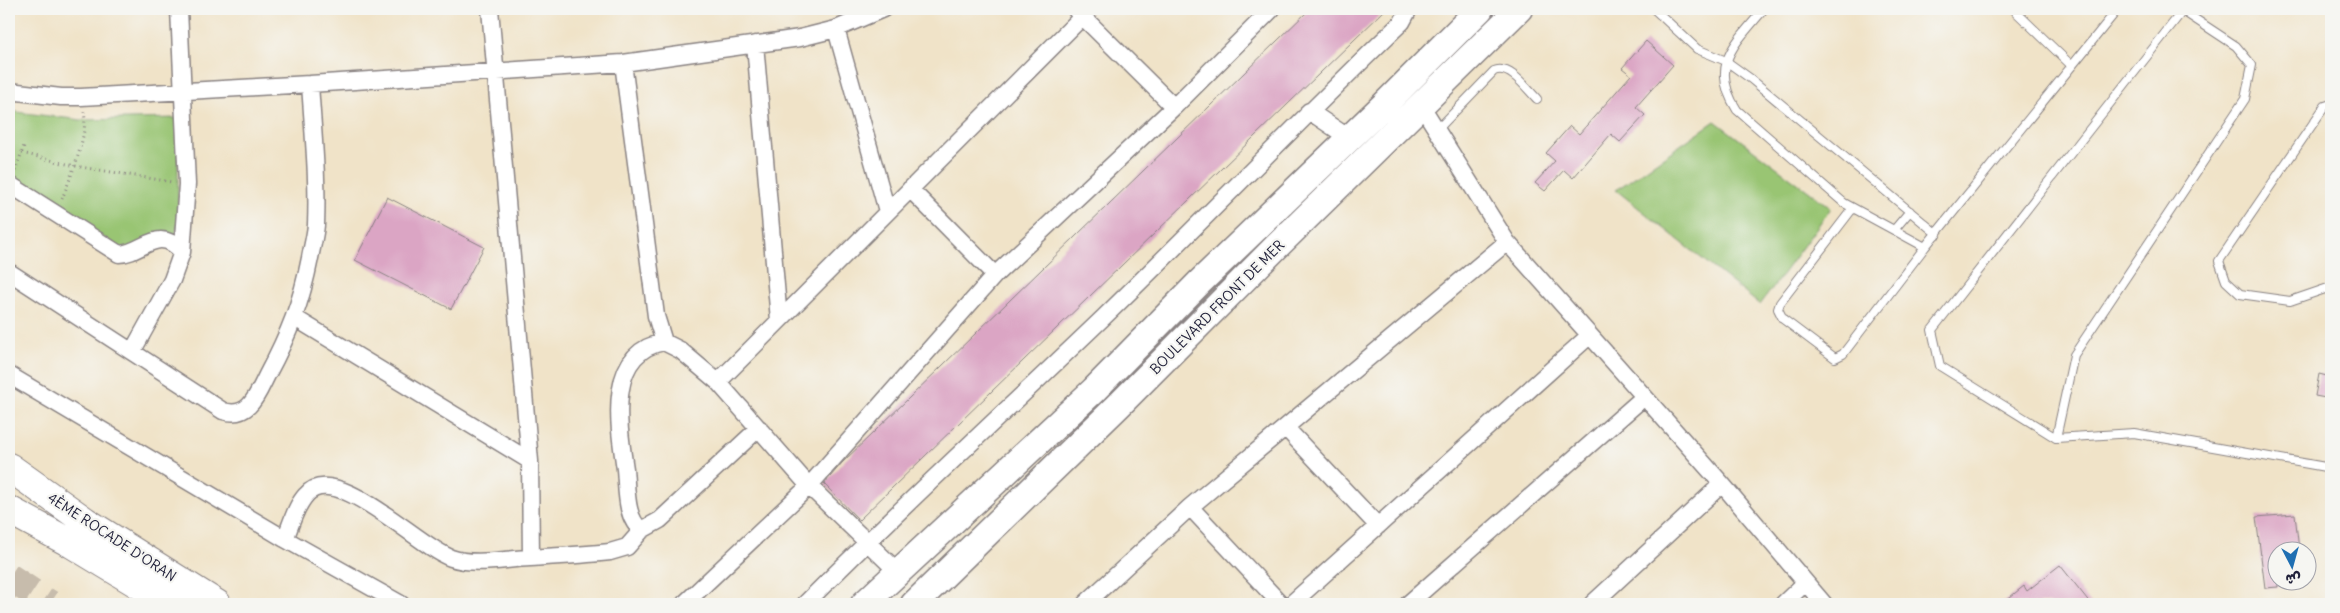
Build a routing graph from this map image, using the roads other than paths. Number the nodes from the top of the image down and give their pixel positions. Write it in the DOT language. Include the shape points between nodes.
graph roads {
  1 [pos="179,9"];
  2 [pos="490,9"];
  3 [pos="1409,9"];
  4 [pos="1519,9"];
  5 [pos="1654,9"];
  6 [pos="1764,9"];
  7 [pos="2118,9"];
  8 [pos="875,10"];
  9 [pos="2184,10"];
  10 [pos="1476,11"];
  11 [pos="1263,12"];
  12 [pos="2016,12"];
  13 [pos="1078,13"];
  14 [pos="836,29"];
  15 [pos="755,44"];
  16 [pos="1726,61"];
  17 [pos="623,63"];
  18 [pos="2071,65"];
  19 [pos="496,72"];
  20 [pos="310,84"];
  21 [pos="9,90"];
  22 [pos="183,92"];
  23 [pos="1537,99"];
  24 [pos="2331,104"];
  25 [pos="1421,105"];
  26 [pos="1174,107"];
  27 [pos="1309,111"];
  28 [pos="1437,130"];
  29 [pos="1349,138"];
  30 [pos="10,182"];
  31 [pos="910,189"];
  32 [pos="1853,208"];
  33 [pos="1910,211"];
  34 [pos="888,212"];
  35 [pos="1894,230"];
  36 [pos="1936,234"];
  37 [pos="1507,242"];
  38 [pos="1926,247"];
  39 [pos="182,252"];
  40 [pos="9,272"];
  41 [pos="995,276"];
  42 [pos="2331,287"];
  43 [pos="295,318"];
  44 [pos="779,320"];
  45 [pos="1589,336"];
  46 [pos="664,342"];
  47 [pos="132,352"];
  48 [pos="9,376"];
  49 [pos="718,382"];
  50 [pos="1644,397"];
  51 [pos="759,428"];
  52 [pos="1286,428"];
  53 [pos="2056,438"];
  54 [pos="530,460"];
  55 [pos="9,467"];
  56 [pos="2331,468"];
  57 [pos="1722,484"];
  58 [pos="809,486"];
  59 [pos="1190,508"];
  60 [pos="9,510"];
  61 [pos="1378,526"];
  62 [pos="642,530"];
  63 [pos="285,540"];
  64 [pos="868,541"];
  65 [pos="531,558"];
  66 [pos="898,572"];
  67 [pos="1805,583"];
  68 [pos="171,604"];
  69 [pos="217,604"];
  70 [pos="401,604"];
  71 [pos="684,604"];
  72 [pos="804,604"];
  73 [pos="864,604"];
  74 [pos="914,604"];
  75 [pos="1085,604"];
  76 [pos="1281,604"];
  77 [pos="1291,604"];
  78 [pos="1408,604"];
  79 [pos="1592,604"];
  80 [pos="1783,604"];
  81 [pos="1824,604"];
  1 -- 22 [label="street"];
  2 -- 19 [label="street"];
  3 -- 27 [label="street" via="1402,22"];
  4 -- 25 [label="main road, BOULEVARD FRONT DE MER"];
  5 -- 16 [label="lane" via="1697,49"];
  6 -- 16 [label="lane" via="1732,48"];
  7 -- 18 [label="lane"];
  8 -- 14 [label="street"];
  9 -- 53 [label="lane" via="2236,46 2252,65 2245,98 2074,354"];
  9 -- 53 [label="lane" via="1932,330 1940,366"];
  10 -- 29 [label="main road"];
  11 -- 26 [label="street"];
  12 -- 18 [label="lane"];
  13 -- 26 [label="street"];
  13 -- 31 [label="street"];
  14 -- 15 [label="street"];
  14 -- 34 [label="street"];
  15 -- 17 [label="street"];
  15 -- 44 [label="street"];
  16 -- 32 [label="lane" via="1724,82 1728,97 1737,110"];
  16 -- 33 [label="lane"];
  17 -- 19 [label="street"];
  17 -- 46 [label="street" via="656,316"];
  18 -- 36 [label="lane"];
  19 -- 20 [label="street"];
  19 -- 54 [label="street"];
  20 -- 22 [label="street"];
  20 -- 43 [label="street" via="316,226"];
  21 -- 22 [label="street" via="61,97"];
  22 -- 39 [label="street" via="187,184"];
  23 -- 28 [label="lane" via="1508,71 1498,69"];
  24 -- 42 [label="lane" via="2325,106 2219,261 2226,281 2240,294 2290,301"];
  25 -- 28 [label="street"];
  25 -- 74 [label="main road, BOULEVARD FRONT DE MER"];
  26 -- 41 [label="street"];
  27 -- 29 [label="street"];
  27 -- 64 [label="street" via="1105,316"];
  28 -- 37 [label="street"];
  29 -- 66 [label="main road" via="1094,390"];
  30 -- 39 [label="street" via="119,254 150,242 162,241 171,242"];
  31 -- 34 [label="street"];
  31 -- 41 [label="street"];
  32 -- 35 [label="lane"];
  32 -- 38 [label="lane" via="1778,309 1783,319 1831,357 1844,354"];
  33 -- 35 [label="lane"];
  33 -- 36 [label="lane"];
  34 -- 44 [label="street"];
  35 -- 38 [label="lane"];
  36 -- 38 [label="lane"];
  37 -- 45 [label="street"];
  37 -- 52 [label="street"];
  39 -- 47 [label="street" via="172,280"];
  40 -- 47 [label="street"];
  41 -- 58 [label="street"];
  43 -- 47 [label="street" via="254,400 238,413 223,411"];
  43 -- 54 [label="street"];
  44 -- 49 [label="street"];
  45 -- 50 [label="street"];
  45 -- 61 [label="street"];
  46 -- 49 [label="street" via="680,350"];
  46 -- 62 [label="street" via="648,346 634,356 623,378 619,401 618,428 630,509 634,522"];
  48 -- 63 [label="street"];
  49 -- 51 [label="street"];
  50 -- 57 [label="street"];
  50 -- 78 [label="street"];
  51 -- 58 [label="street"];
  51 -- 62 [label="street" via="660,520"];
  52 -- 59 [label="street"];
  52 -- 61 [label="street"];
  53 -- 56 [label="lane" via="2134,433"];
  54 -- 65 [label="street"];
  55 -- 69 [label="highway, 4ÈME ROCADE D'ORAN" via="85,521"];
  57 -- 67 [label="street"];
  57 -- 79 [label="street"];
  58 -- 64 [label="street"];
  58 -- 71 [label="street"];
  59 -- 75 [label="street"];
  59 -- 76 [label="street"];
  60 -- 68 [label="highway, 4ÈME ROCADE D'ORAN"];
  61 -- 77 [label="street"];
  62 -- 65 [label="street" via="627,547 610,552"];
  63 -- 65 [label="street" via="297,508 307,493 324,486 346,490 449,557 483,561"];
  63 -- 70 [label="street"];
  64 -- 66 [label="street"];
  64 -- 72 [label="street"];
  66 -- 73 [label="main road"];
  67 -- 80 [label="street"];
  67 -- 81 [label="street"];
}
